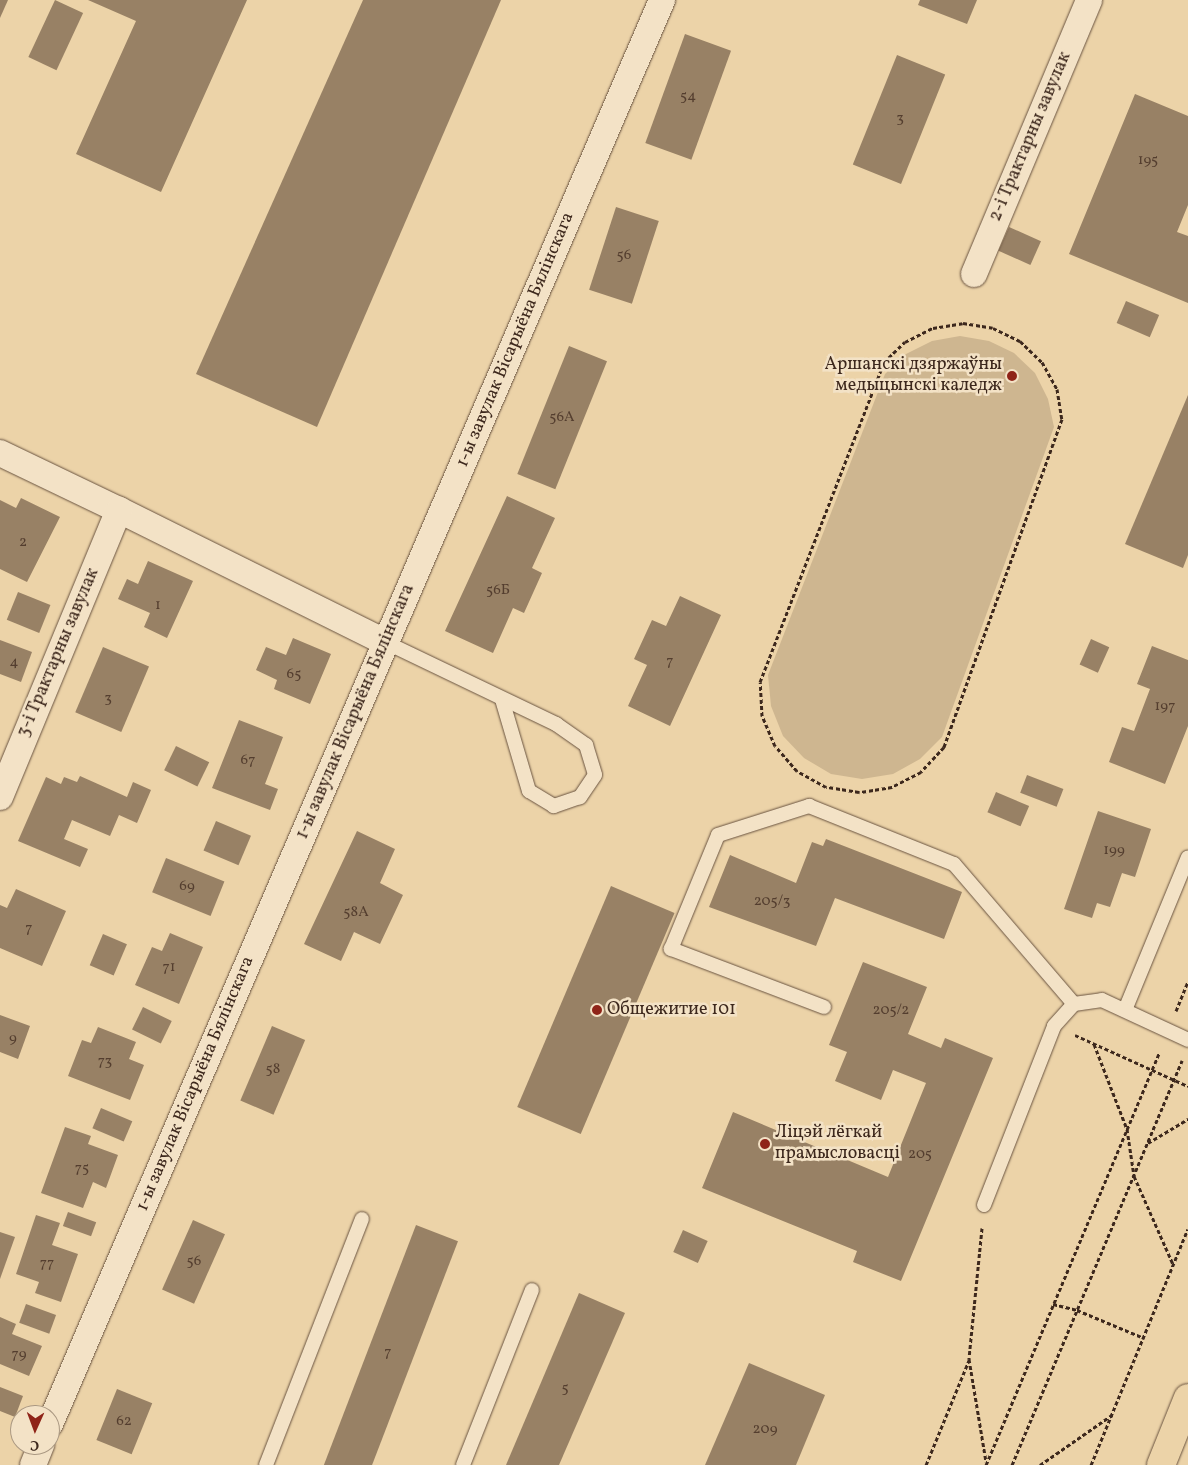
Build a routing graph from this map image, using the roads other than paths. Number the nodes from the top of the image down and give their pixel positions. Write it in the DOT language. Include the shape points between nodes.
graph roads {
  1 [pos="662,0"];
  2 [pos="1089,0"];
  3 [pos="974,274"];
  4 [pos="0,453"];
  5 [pos="119,510"];
  6 [pos="385,642"];
  7 [pos="502,699"];
  8 [pos="0,797"];
  9 [pos="1188,857"];
  10 [pos="1074,1004"];
  11 [pos="824,1007"];
  12 [pos="1125,1010"];
  13 [pos="1188,1040"];
  14 [pos="984,1205"];
  15 [pos="362,1219"];
  16 [pos="532,1290"];
  17 [pos="1188,1398"];
  18 [pos="58,1405"];
  19 [pos="266,1465"];
  20 [pos="463,1465"];
  21 [pos="1161,1465"];
  1 -- 6 [label="street, 1-ы завулак Вісарыёна Бялінскага"];
  2 -- 3 [label="street, 2-і Трактарны завулак"];
  4 -- 5 [label="street"];
  5 -- 6 [label="street"];
  5 -- 8 [label="street, 3-і Трактарны завулак"];
  6 -- 7 [label="lane"];
  6 -- 18 [label="street, 1-ы завулак Вісарыёна Бялінскага"];
  7 -- 7 [label="lane" via="556,724 586,745 595,775 580,797 554,806 529,792"];
  9 -- 12 [label="lane"];
  10 -- 11 [label="lane" via="954,864 809,806 718,835 670,949"];
  10 -- 12 [label="lane" via="1102,1000"];
  10 -- 14 [label="lane" via="1054,1026"];
  12 -- 13 [label="lane"];
  15 -- 19 [label="lane"];
  16 -- 20 [label="lane"];
  17 -- 21 [label="main road"];
}
